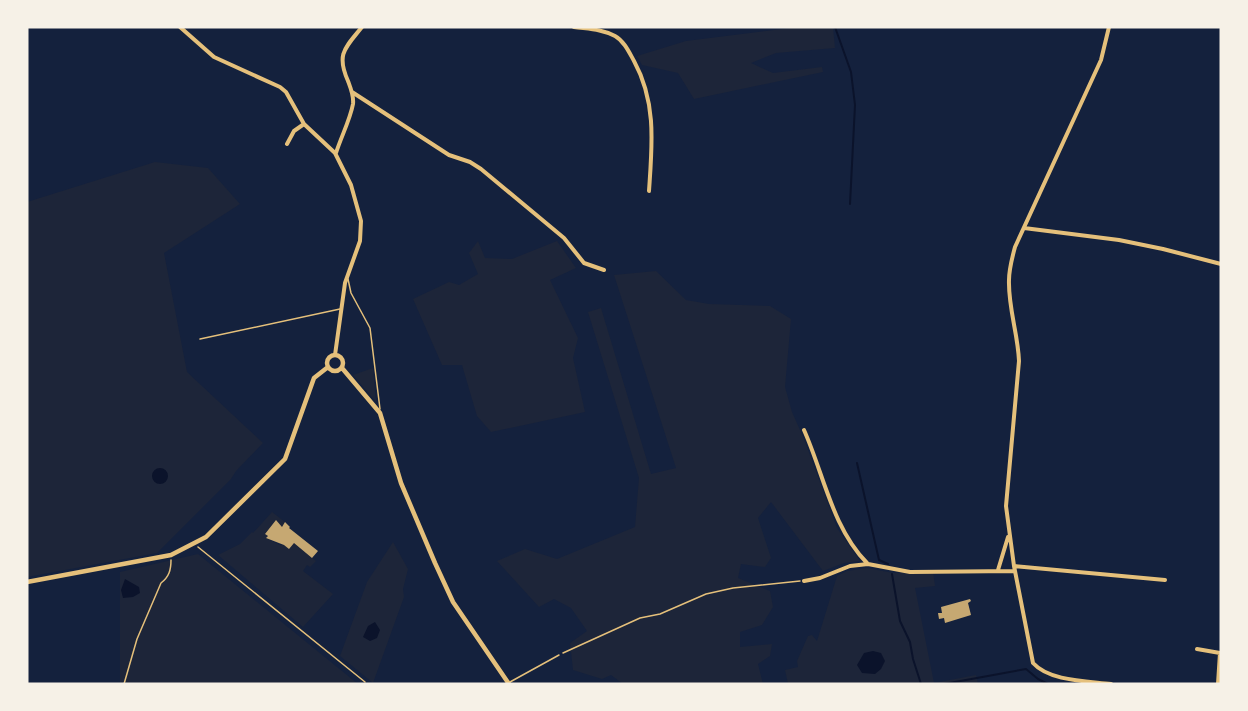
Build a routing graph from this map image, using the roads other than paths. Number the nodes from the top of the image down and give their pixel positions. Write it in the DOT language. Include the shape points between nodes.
graph roads {
  1 [pos="180,27"];
  2 [pos="362,27"];
  3 [pos="574,27"];
  4 [pos="1109,27"];
  5 [pos="352,92"];
  6 [pos="304,124"];
  7 [pos="287,144"];
  8 [pos="335,153"];
  9 [pos="649,191"];
  10 [pos="1024,227"];
  11 [pos="1221,264"];
  12 [pos="604,270"];
  13 [pos="347,276"];
  14 [pos="342,309"];
  15 [pos="200,339"];
  16 [pos="335,355"];
  17 [pos="328,367"];
  18 [pos="342,368"];
  19 [pos="380,413"];
  20 [pos="804,430"];
  21 [pos="1009,534"];
  22 [pos="868,564"];
  23 [pos="1015,568"];
  24 [pos="998,570"];
  25 [pos="1165,580"];
  26 [pos="804,581"];
  27 [pos="27,582"];
  28 [pos="1197,649"];
  29 [pos="1221,653"];
  30 [pos="559,655"];
  31 [pos="1081,682"];
  32 [pos="509,684"];
  33 [pos="1111,684"];
  34 [pos="1218,684"];
  1 -- 6 [label="street" via="214,57 280,87"];
  2 -- 5 [label="street" via="341,58"];
  3 -- 9 [label="street" via="605,31 617,37 640,72 652,119"];
  4 -- 10 [label="street" via="1101,60"];
  5 -- 8 [label="street" via="353,103"];
  5 -- 12 [label="street" via="449,155 481,169 564,238 584,263"];
  6 -- 7 [label="street" via="294,131"];
  6 -- 8 [label="street"];
  8 -- 13 [label="street" via="351,185 361,221 360,241"];
  10 -- 11 [label="street" via="1119,240"];
  10 -- 21 [label="street" via="1015,247 1009,280 1019,361 1006,490"];
  13 -- 14 [label="street"];
  13 -- 19 [label="lane" via="351,293 370,327"];
  14 -- 15 [label="lane"];
  14 -- 16 [label="street"];
  16 -- 17 [label="street" via="328,359"];
  16 -- 18 [label="street" via="343,360"];
  17 -- 18 [label="street" via="335,371"];
  17 -- 27 [label="street" via="314,378 285,459 206,537 171,555"];
  18 -- 19 [label="street"];
  19 -- 32 [label="street" via="401,483 453,602"];
  20 -- 22 [label="street" via="843,530"];
  21 -- 23 [label="street"];
  21 -- 24 [label="street"];
  22 -- 24 [label="street" via="910,572"];
  22 -- 26 [label="street"];
  23 -- 24 [label="street"];
  23 -- 25 [label="street"];
  23 -- 31 [label="street" via="1033,663 1052,676"];
  28 -- 29 [label="street"];
  29 -- 34 [label="street"];
  30 -- 32 [label="lane"];
  31 -- 33 [label="street"];
}
